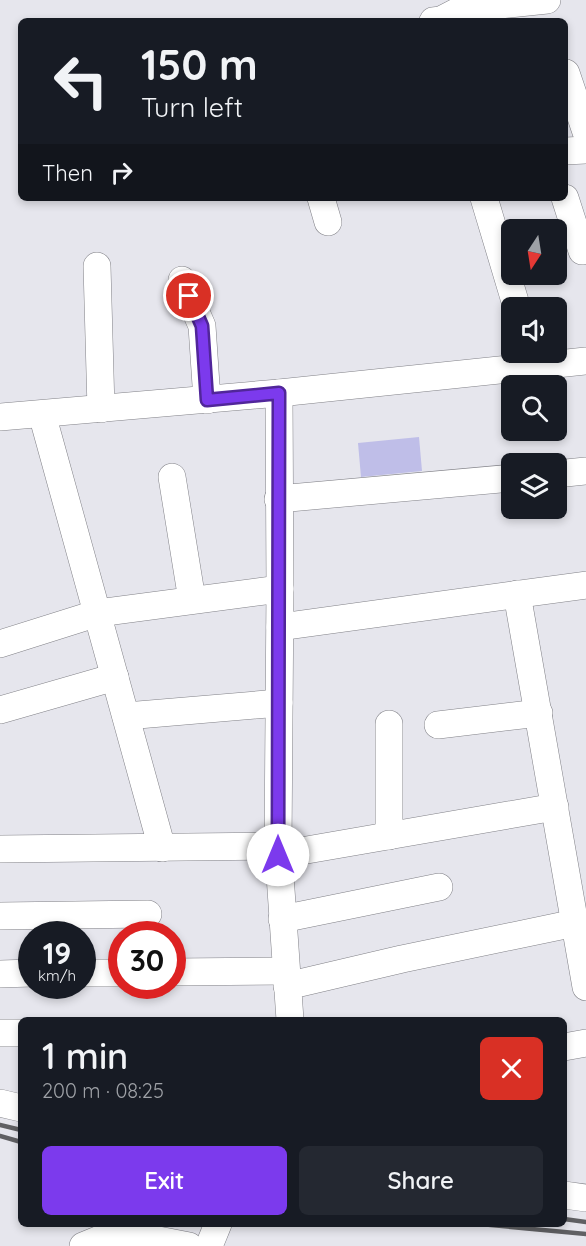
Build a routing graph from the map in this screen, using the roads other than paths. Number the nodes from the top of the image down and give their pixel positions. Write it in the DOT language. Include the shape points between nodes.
graph roads {
  1 [pos="547,0"];
  2 [pos="442,18"];
  3 [pos="550,18"];
  4 [pos="568,79"];
  5 [pos="586,132"];
  6 [pos="586,150"];
  7 [pos="568,151"];
  8 [pos="485,201"];
  9 [pos="566,201"];
  10 [pos="582,251"];
  11 [pos="97,266"];
  12 [pos="182,280"];
  13 [pos="514,297"];
  14 [pos="567,360"];
  15 [pos="586,361"];
  16 [pos="503,363"];
  17 [pos="279,393"];
  18 [pos="207,400"];
  19 [pos="101,409"];
  20 [pos="42,414"];
  21 [pos="0,417"];
  22 [pos="586,471"];
  23 [pos="567,473"];
  24 [pos="171,477"];
  25 [pos="501,479"];
  26 [pos="278,499"];
  27 [pos="586,585"];
  28 [pos="280,589"];
  29 [pos="517,594"];
  30 [pos="192,600"];
  31 [pos="98,613"];
  32 [pos="280,627"];
  33 [pos="0,644"];
  34 [pos="115,677"];
  35 [pos="279,703"];
  36 [pos="0,710"];
  37 [pos="539,713"];
  38 [pos="126,716"];
  39 [pos="389,724"];
  40 [pos="438,725"];
  41 [pos="555,807"];
  42 [pos="389,836"];
  43 [pos="574,847"];
  44 [pos="162,848"];
  45 [pos="0,849"];
  46 [pos="278,850"];
  47 [pos="439,887"];
  48 [pos="148,914"];
  49 [pos="0,916"];
  50 [pos="282,919"];
  51 [pos="575,923"];
  52 [pos="18,973"];
  53 [pos="186,973"];
  54 [pos="0,974"];
  55 [pos="287,979"];
  56 [pos="586,987"];
  57 [pos="290,1017"];
  58 [pos="0,1033"];
  59 [pos="18,1033"];
  60 [pos="586,1043"];
  61 [pos="567,1046"];
  62 [pos="0,1103"];
  63 [pos="18,1107"];
  64 [pos="567,1195"];
  65 [pos="586,1198"];
  66 [pos="217,1227"];
  67 [pos="83,1246"];
  68 [pos="189,1246"];
  69 [pos="208,1246"];
  1 -- 2 [label="street" via="462,9"];
  1 -- 3 [label="street"];
  4 -- 5 [label="street"];
  6 -- 7 [label="street"];
  8 -- 13 [label="street"];
  9 -- 10 [label="street"];
  11 -- 19 [label="street"];
  12 -- 18 [label="street" via="202,326"];
  14 -- 15 [label="street"];
  16 -- 17 [label="street"];
  17 -- 18 [label="street"];
  17 -- 26 [label="street"];
  18 -- 19 [label="street"];
  19 -- 20 [label="street"];
  20 -- 21 [label="street"];
  20 -- 31 [label="street"];
  22 -- 23 [label="street"];
  24 -- 30 [label="street"];
  25 -- 26 [label="street"];
  26 -- 28 [label="street"];
  27 -- 29 [label="street"];
  28 -- 30 [label="street"];
  28 -- 32 [label="street"];
  29 -- 32 [label="street"];
  29 -- 37 [label="street"];
  30 -- 31 [label="street"];
  31 -- 33 [label="street"];
  31 -- 34 [label="street"];
  32 -- 35 [label="street"];
  34 -- 36 [label="street"];
  34 -- 38 [label="street"];
  35 -- 38 [label="street"];
  35 -- 46 [label="street"];
  37 -- 40 [label="street"];
  37 -- 41 [label="street"];
  38 -- 44 [label="street"];
  39 -- 42 [label="street"];
  41 -- 42 [label="street"];
  41 -- 43 [label="street"];
  42 -- 46 [label="street"];
  43 -- 51 [label="street"];
  44 -- 45 [label="street"];
  44 -- 46 [label="street"];
  46 -- 50 [label="street"];
  47 -- 50 [label="street"];
  48 -- 49 [label="street"];
  50 -- 55 [label="street"];
  51 -- 55 [label="street"];
  51 -- 56 [label="street"];
  52 -- 54 [label="street"];
  53 -- 55 [label="street"];
  55 -- 57 [label="street"];
  58 -- 59 [label="street"];
  60 -- 61 [label="street"];
  62 -- 63 [label="street"];
  64 -- 65 [label="street"];
  66 -- 69 [label="street"];
  67 -- 68 [label="street" via="117,1232"];
}
